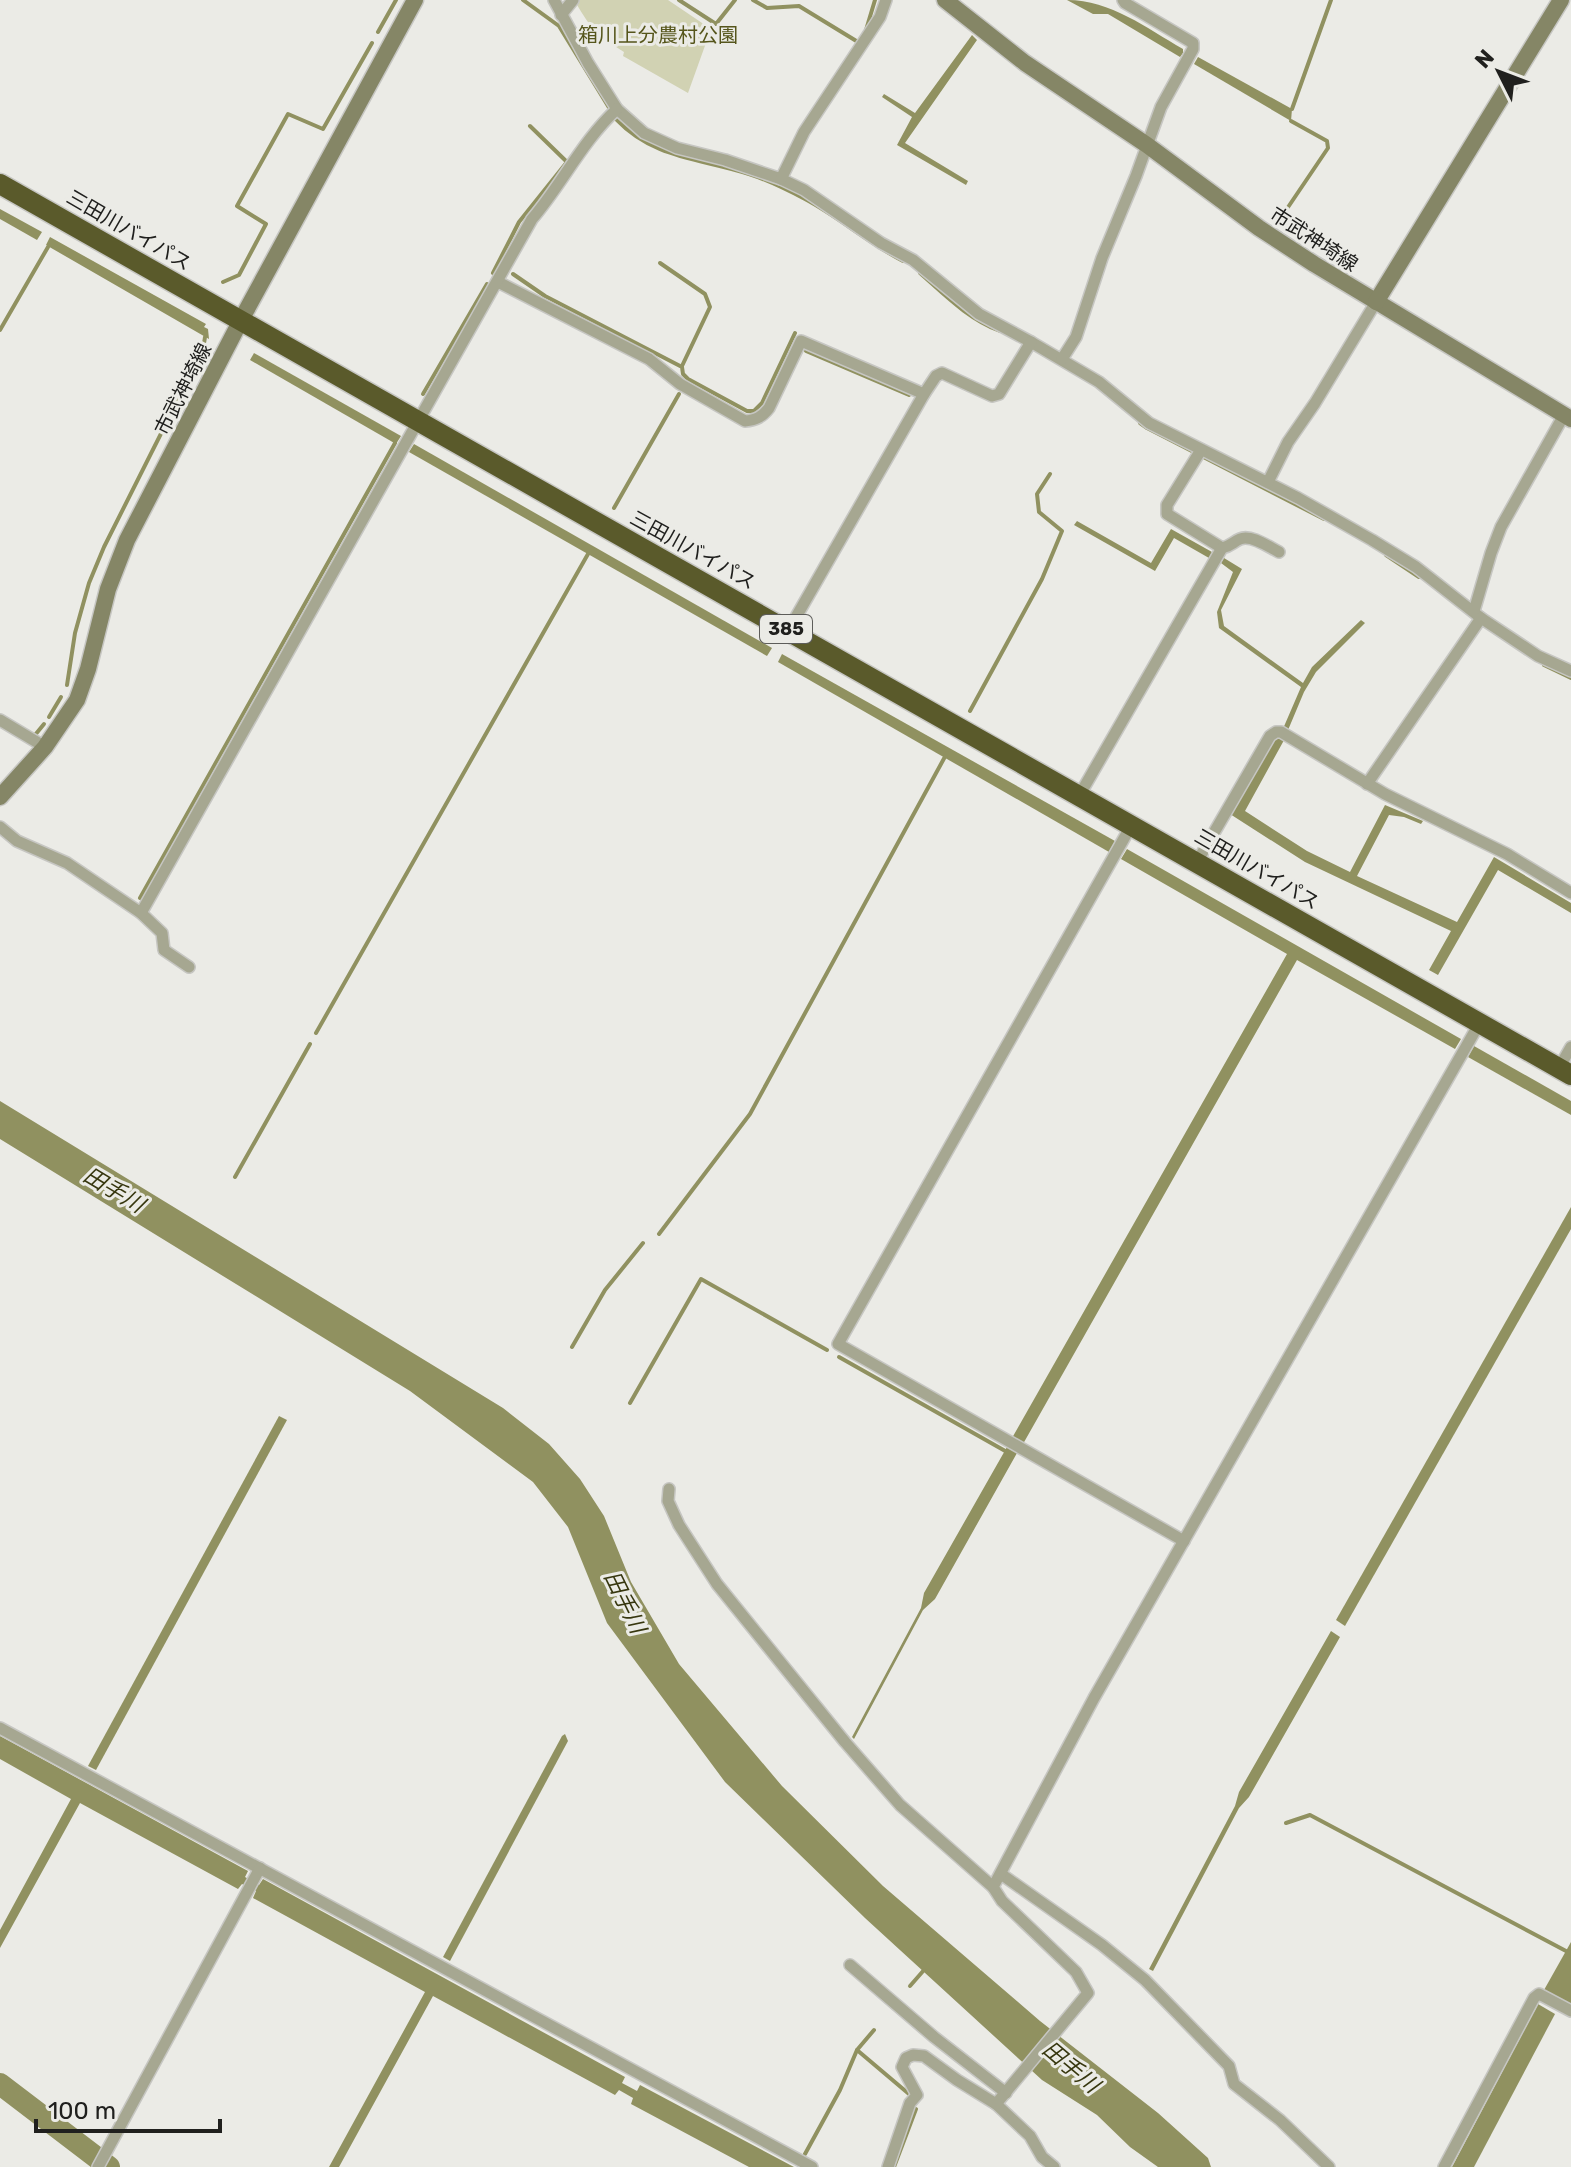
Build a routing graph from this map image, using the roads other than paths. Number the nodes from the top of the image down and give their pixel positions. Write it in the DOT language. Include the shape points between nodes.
graph roads {
  1 [pos="415,0"];
  2 [pos="554,0"];
  3 [pos="573,0"];
  4 [pos="886,0"];
  5 [pos="945,0"];
  6 [pos="1123,0"];
  7 [pos="1561,0"];
  8 [pos="561,15"];
  9 [pos="613,112"];
  10 [pos="1147,145"];
  11 [pos="781,179"];
  12 [pos="0,184"];
  13 [pos="498,282"];
  14 [pos="1376,302"];
  15 [pos="241,320"];
  16 [pos="1028,346"];
  17 [pos="1062,359"];
  18 [pos="924,394"];
  19 [pos="1567,417"];
  20 [pos="418,422"];
  21 [pos="1198,454"];
  22 [pos="1268,482"];
  23 [pos="1222,548"];
  24 [pos="1279,552"];
  25 [pos="1477,618"];
  26 [pos="788,631"];
  27 [pos="1571,671"];
  28 [pos="0,720"];
  29 [pos="45,747"];
  30 [pos="1367,784"];
  31 [pos="1079,796"];
  32 [pos="0,797"];
  33 [pos="1131,826"];
  34 [pos="0,827"];
  35 [pos="1197,862"];
  36 [pos="1571,893"];
  37 [pos="141,913"];
  38 [pos="189,967"];
  39 [pos="1479,1024"];
  40 [pos="1571,1047"];
  41 [pos="1565,1072"];
  42 [pos="669,1489"];
  43 [pos="1184,1541"];
  44 [pos="0,1728"];
  45 [pos="1001,1874"];
  46 [pos="254,1879"];
  47 [pos="993,1887"];
  48 [pos="850,1965"];
  49 [pos="1571,2011"];
  50 [pos="1008,2090"];
  51 [pos="996,2104"];
  52 [pos="98,2167"];
  53 [pos="812,2167"];
  54 [pos="888,2167"];
  55 [pos="1054,2167"];
  56 [pos="1329,2167"];
  57 [pos="1444,2167"];
  1 -- 15 [label="main road, 市武神埼線"];
  2 -- 8 [label="street"];
  3 -- 8 [label="street"];
  4 -- 11 [label="street"];
  5 -- 10 [label="main road, 市武神埼線" via="1025,63"];
  6 -- 10 [label="street" via="1193,43"];
  7 -- 14 [label="main road"];
  8 -- 9 [label="street"];
  9 -- 11 [label="street" via="677,148"];
  9 -- 13 [label="street" via="532,219"];
  10 -- 14 [label="main road, 市武神埼線" via="1259,228"];
  10 -- 17 [label="street" via="1076,337"];
  11 -- 16 [label="street" via="913,260"];
  12 -- 15 [label="highway, 三田川バイパス / 385"];
  13 -- 18 [label="street" via="649,359 680,384 745,421 763,416 769,408 801,341"];
  13 -- 20 [label="street"];
  14 -- 19 [label="main road, 市武神埼線"];
  14 -- 22 [label="street"];
  15 -- 20 [label="highway, 三田川バイパス / 385"];
  15 -- 29 [label="main road, 市武神埼線" via="127,540 77,700"];
  16 -- 17 [label="street"];
  16 -- 18 [label="street" via="999,394 992,396 942,373"];
  17 -- 21 [label="street"];
  18 -- 26 [label="street"];
  19 -- 25 [label="street" via="1501,527"];
  20 -- 26 [label="highway, 三田川バイパス / 385"];
  20 -- 37 [label="street"];
  21 -- 22 [label="street"];
  21 -- 23 [label="street" via="1167,505 1167,514"];
  22 -- 25 [label="street" via="1416,567"];
  23 -- 24 [label="street" via="1248,537"];
  23 -- 31 [label="street"];
  25 -- 27 [label="street"];
  25 -- 30 [label="street"];
  26 -- 31 [label="highway, 三田川バイパス / 385"];
  28 -- 29 [label="street"];
  29 -- 32 [label="main road, 市武神埼線"];
  30 -- 35 [label="street" via="1276,732"];
  30 -- 36 [label="street" via="1507,854"];
  31 -- 33 [label="highway, 三田川バイパス / 385"];
  33 -- 35 [label="highway, 三田川バイパス / 385"];
  33 -- 43 [label="street" via="838,1344"];
  34 -- 37 [label="street" via="17,841 67,863"];
  35 -- 39 [label="highway, 三田川バイパス / 385"];
  37 -- 38 [label="street" via="162,933 164,950"];
  39 -- 41 [label="highway, 三田川バイパス / 385"];
  39 -- 43 [label="street"];
  40 -- 41 [label="street"];
  42 -- 47 [label="street" via="668,1501 679,1525 717,1584 845,1742 900,1805"];
  43 -- 45 [label="street"];
  44 -- 46 [label="street"];
  45 -- 47 [label="street"];
  45 -- 56 [label="street" via="1145,1980 1229,2066 1234,2084"];
  46 -- 52 [label="street"];
  46 -- 53 [label="street"];
  47 -- 50 [label="street" via="1076,1972 1088,1993"];
  48 -- 50 [label="street" via="934,2037"];
  49 -- 57 [label="street" via="1539,1994 1534,1998"];
  50 -- 51 [label="street"];
  51 -- 54 [label="street" via="924,2056 906,2058 902,2067 917,2095"];
  51 -- 55 [label="street"];
}
